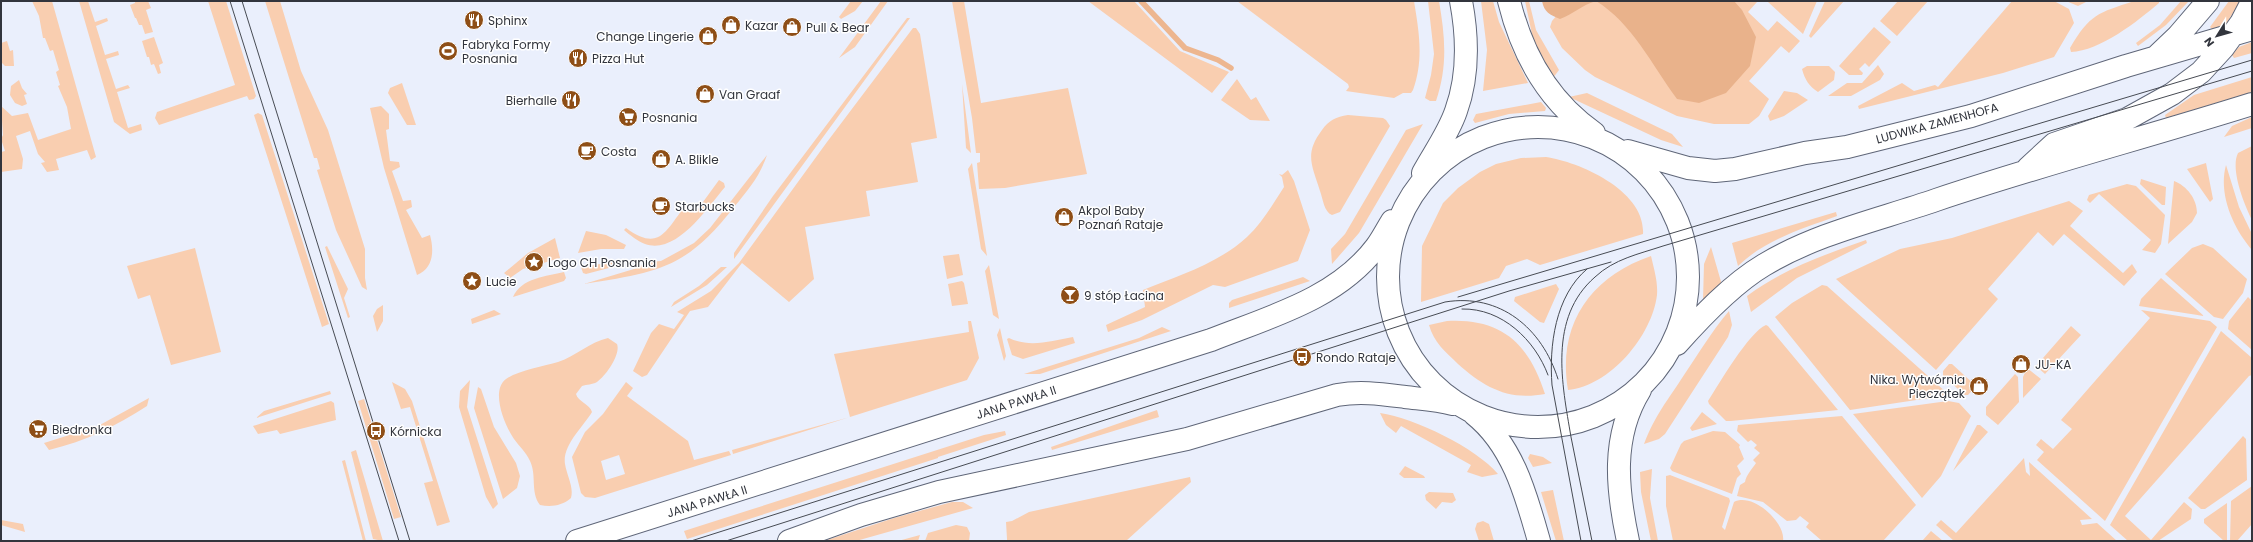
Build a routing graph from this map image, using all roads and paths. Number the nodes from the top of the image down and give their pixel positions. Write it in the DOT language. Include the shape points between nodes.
graph roads {
  1 [pos="1461,1"];
  2 [pos="1509,1"];
  3 [pos="2208,1"];
  4 [pos="2252,2"];
  5 [pos="2242,32"];
  6 [pos="2154,58"];
  7 [pos="2252,104"];
  8 [pos="1612,145"];
  9 [pos="2026,170"];
  10 [pos="1415,186"];
  11 [pos="1658,366"];
  12 [pos="1464,408"];
  13 [pos="577,541"];
  14 [pos="789,541"];
  15 [pos="1539,541"];
  16 [pos="1628,541"];
  1 -- 10 [label="main road" via="1467,49 1456,112"];
  2 -- 8 [label="main road" via="1526,51 1543,84 1573,116"];
  3 -- 6 [label="main road" via="2178,36"];
  4 -- 5 [label="main road"];
  5 -- 6 [label="main road, LUDWIKA ZAMENHOFA"];
  5 -- 9 [label="main road" via="2201,72 2172,94 2127,119 2054,144"];
  6 -- 8 [label="main road, LUDWIKA ZAMENHOFA" via="1971,116 1847,147 1805,153 1735,169 1715,171 1688,168"];
  7 -- 9 [label="main road"];
  8 -- 10 [label="main road" via="1559,127 1507,130 1473,142"];
  8 -- 11 [label="main road" via="1644,170 1661,191 1674,214 1685,244 1687,296 1681,320"];
  9 -- 11 [label="main road" via="1866,221 1762,266 1694,324"];
  10 -- 12 [label="main road" via="1398,223 1391,254 1390,299 1395,322 1403,344 1417,368 1439,391"];
  10 -- 13 [label="main road, JANA PAWŁA II" via="1376,247 1335,285 1308,302 1185,348"];
  11 -- 12 [label="main road" via="1631,394 1612,407 1565,424 1545,427 1516,426"];
  11 -- 16 [label="main road" via="1629,410 1620,443 1619,496"];
  12 -- 14 [label="main road" via="1384,393 1337,395 1187,439 939,492 861,515"];
  12 -- 15 [label="main road" via="1488,429 1513,464"];
}
